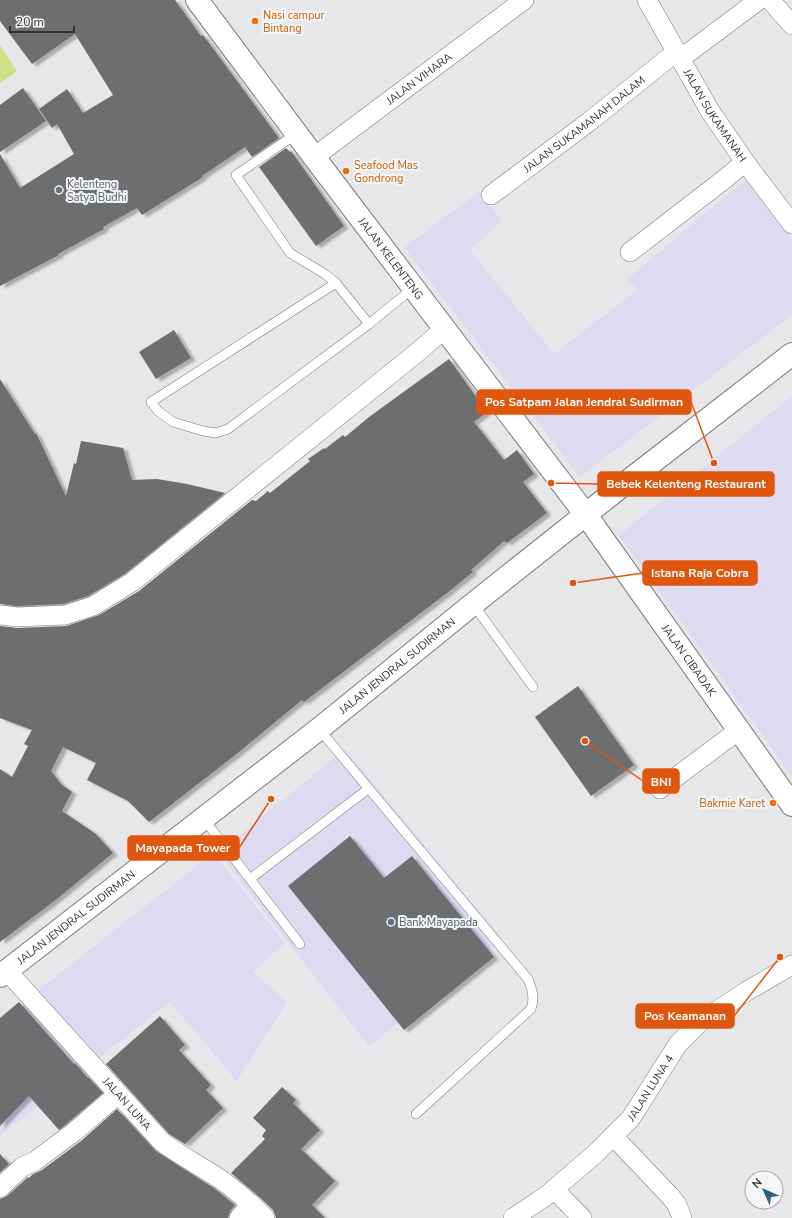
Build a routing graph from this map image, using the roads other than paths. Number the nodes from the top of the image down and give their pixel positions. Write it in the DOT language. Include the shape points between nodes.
graph roads {
  1 [pos="197,0"];
  2 [pos="524,0"];
  3 [pos="647,0"];
  4 [pos="758,0"];
  5 [pos="770,0"];
  6 [pos="792,25"];
  7 [pos="678,56"];
  8 [pos="296,134"];
  9 [pos="314,157"];
  10 [pos="745,162"];
  11 [pos="491,195"];
  12 [pos="792,224"];
  13 [pos="630,252"];
  14 [pos="336,282"];
  15 [pos="413,288"];
  16 [pos="370,324"];
  17 [pos="444,329"];
  18 [pos="788,359"];
  19 [pos="586,515"];
  20 [pos="473,604"];
  21 [pos="0,615"];
  22 [pos="533,687"];
  23 [pos="319,729"];
  24 [pos="739,730"];
  25 [pos="368,789"];
  26 [pos="660,790"];
  27 [pos="792,805"];
  28 [pos="203,818"];
  29 [pos="250,879"];
  30 [pos="300,944"];
  31 [pos="792,965"];
  32 [pos="3,974"];
  33 [pos="118,1094"];
  34 [pos="416,1114"];
  35 [pos="613,1136"];
  36 [pos="0,1188"];
  37 [pos="554,1189"];
  38 [pos="245,1211"];
  39 [pos="264,1218"];
  40 [pos="513,1218"];
  41 [pos="582,1218"];
  42 [pos="682,1218"];
  1 -- 8 [label="main road, JALAN KELENTENG"];
  2 -- 9 [label="street, JALAN VIHARA"];
  3 -- 7 [label="street, JALAN SUKAMANAH"];
  4 -- 7 [label="street, JALAN SUKAMANAH DALAM"];
  5 -- 6 [label="street"];
  7 -- 10 [label="street, JALAN SUKAMANAH" via="710,111"];
  7 -- 11 [label="street, JALAN SUKAMANAH DALAM"];
  8 -- 9 [label="main road, JALAN KELENTENG"];
  8 -- 14 [label="lane" via="236,175 290,253"];
  9 -- 15 [label="main road, JALAN KELENTENG"];
  10 -- 12 [label="street, JALAN SUKAMANAH"];
  10 -- 13 [label="street"];
  14 -- 16 [label="lane"];
  14 -- 16 [label="lane" via="151,402 172,422 216,433 228,429"];
  15 -- 16 [label="lane"];
  15 -- 17 [label="main road, JALAN KELENTENG"];
  17 -- 19 [label="main road, JALAN KELENTENG"];
  17 -- 21 [label="street" via="132,582 93,606 65,615"];
  18 -- 19 [label="main road, JALAN JENDRAL SUDIRMAN"];
  19 -- 20 [label="main road, JALAN JENDRAL SUDIRMAN"];
  19 -- 24 [label="main road, JALAN CIBADAK"];
  20 -- 22 [label="lane"];
  20 -- 23 [label="main road, JALAN JENDRAL SUDIRMAN"];
  23 -- 25 [label="lane"];
  23 -- 28 [label="main road, JALAN JENDRAL SUDIRMAN"];
  24 -- 26 [label="street"];
  24 -- 27 [label="main road, JALAN CIBADAK"];
  25 -- 29 [label="lane"];
  25 -- 34 [label="lane" via="528,979 533,995 531,1009"];
  28 -- 29 [label="lane"];
  28 -- 32 [label="main road, JALAN JENDRAL SUDIRMAN"];
  29 -- 30 [label="lane"];
  31 -- 35 [label="street, JALAN LUNA 4" via="700,1022 678,1044 631,1118"];
  32 -- 33 [label="street, JALAN LUNA"];
  33 -- 36 [label="street" via="74,1132 35,1161 22,1167"];
  33 -- 38 [label="street, JALAN LUNA" via="162,1142 220,1179"];
  35 -- 37 [label="street, JALAN LUNA 4"];
  35 -- 42 [label="street" via="671,1197"];
  37 -- 40 [label="street, JALAN LUNA 4"];
  37 -- 41 [label="street"];
  38 -- 39 [label="street, JALAN LUNA"];
}
